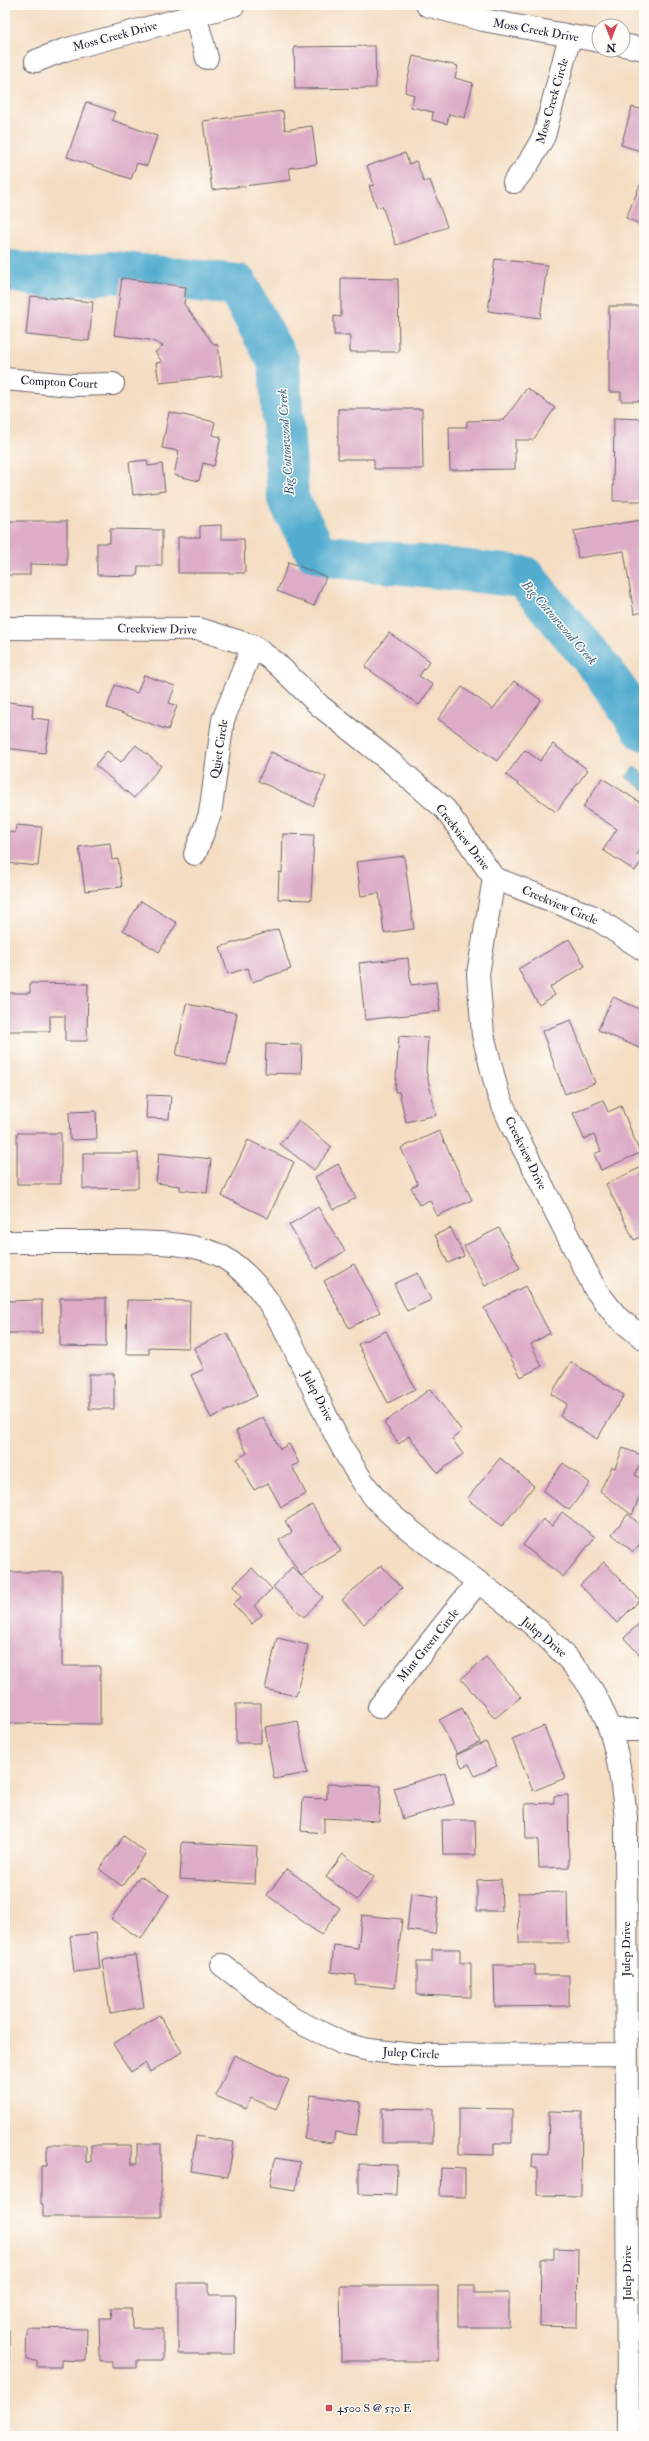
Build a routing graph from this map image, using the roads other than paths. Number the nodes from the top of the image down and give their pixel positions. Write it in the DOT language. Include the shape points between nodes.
graph roads {
  1 [pos="234,5"];
  2 [pos="426,5"];
  3 [pos="167,13"];
  4 [pos="195,15"];
  5 [pos="570,36"];
  6 [pos="591,40"];
  7 [pos="631,47"];
  8 [pos="644,49"];
  9 [pos="207,58"];
  10 [pos="36,61"];
  11 [pos="514,182"];
  12 [pos="5,379"];
  13 [pos="113,384"];
  14 [pos="5,628"];
  15 [pos="253,646"];
  16 [pos="195,854"];
  17 [pos="494,878"];
  18 [pos="644,950"];
  19 [pos="5,1242"];
  20 [pos="644,1340"];
  21 [pos="477,1583"];
  22 [pos="379,1707"];
  23 [pos="610,1730"];
  24 [pos="644,1730"];
  25 [pos="222,1965"];
  26 [pos="626,2054"];
  27 [pos="628,2436"];
  1 -- 4 [label="street, Moss Creek Drive"];
  2 -- 5 [label="street, Moss Creek Drive" via="483,20"];
  3 -- 4 [label="street, Moss Creek Drive"];
  3 -- 10 [label="street, Moss Creek Drive"];
  4 -- 9 [label="street"];
  5 -- 6 [label="street, Moss Creek Drive"];
  5 -- 11 [label="street, Moss Creek Circle" via="544,136"];
  7 -- 8 [label="street"];
  12 -- 13 [label="street, Compton Court" via="71,385"];
  14 -- 15 [label="street, Creekview Drive" via="199,629"];
  15 -- 16 [label="street, Quiet Circle" via="223,720 210,814"];
  15 -- 17 [label="street, Creekview Drive" via="276,663 320,706 445,809"];
  17 -- 18 [label="street, Creekview Circle" via="594,917"];
  17 -- 20 [label="street, Creekview Drive" via="478,974 483,1035 498,1094 595,1289 617,1317"];
  19 -- 21 [label="street, Julep Drive" via="160,1242 192,1247 222,1256 254,1281 276,1314 347,1454 371,1494 407,1528"];
  21 -- 22 [label="street, Mint Green Circle"];
  21 -- 23 [label="street, Julep Drive" via="569,1658 593,1693"];
  23 -- 24 [label="street"];
  23 -- 26 [label="street, Julep Drive" via="621,1772 626,1818"];
  25 -- 26 [label="street, Julep Circle" via="293,2019 342,2043 368,2050 416,2055"];
  26 -- 27 [label="street, Julep Drive"];
}
